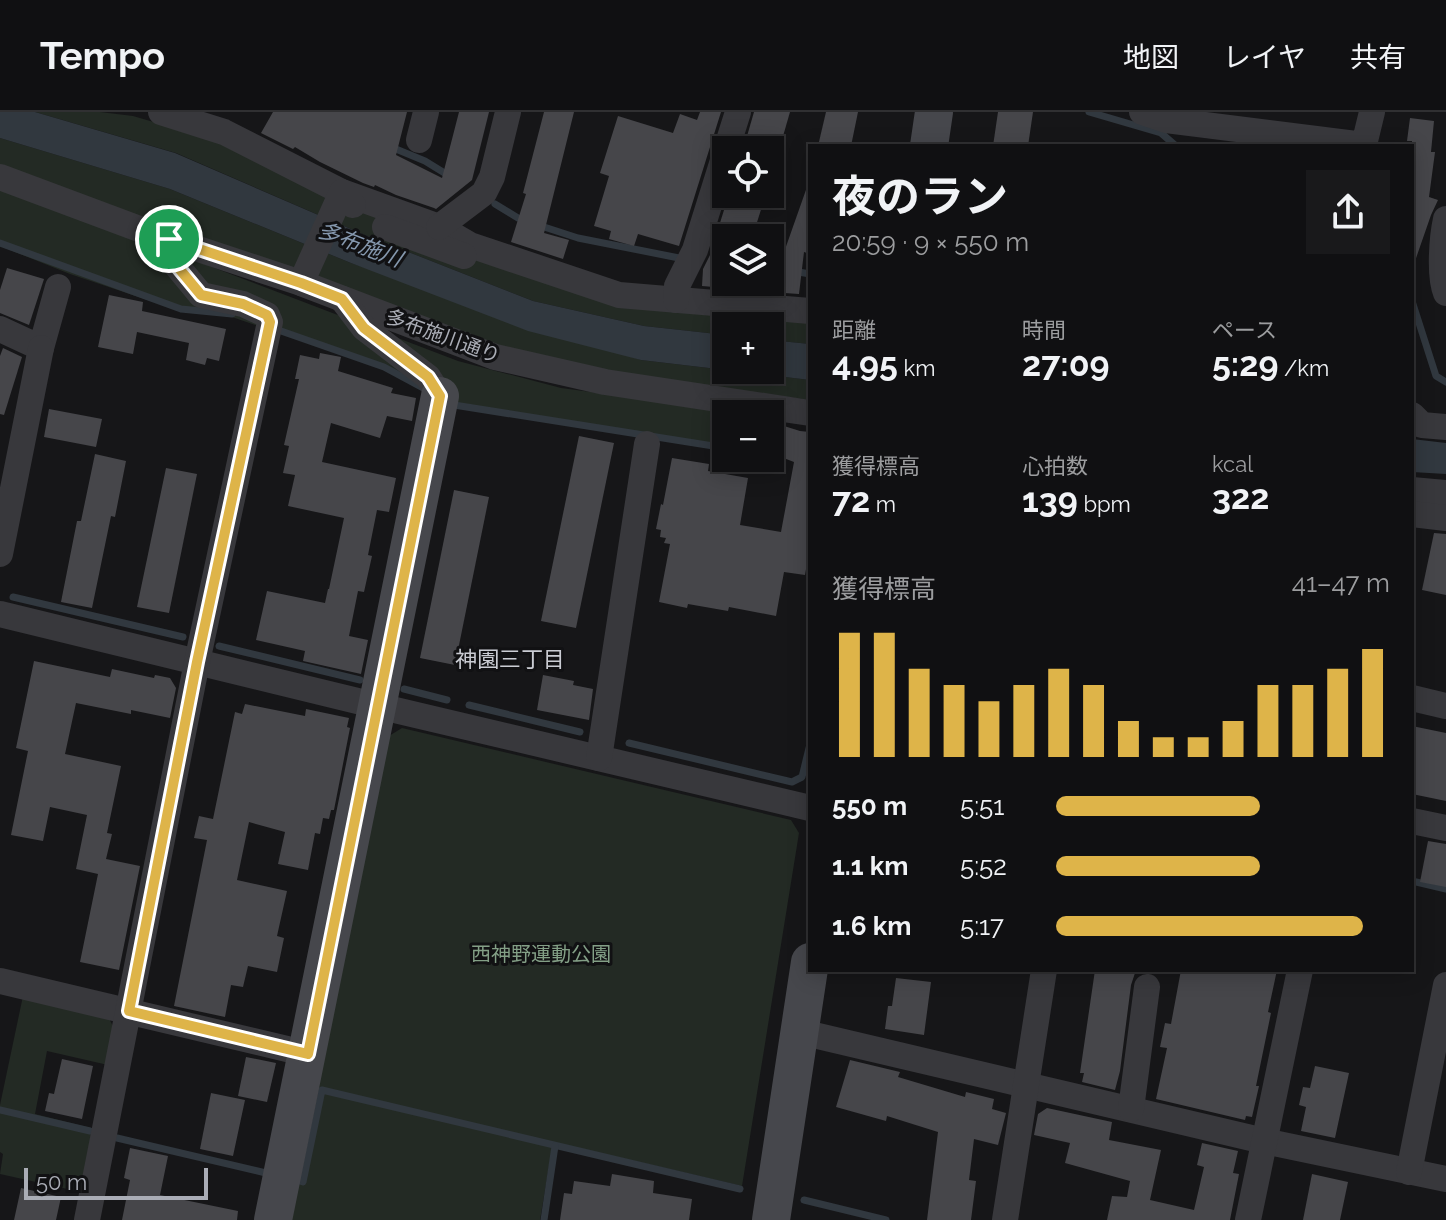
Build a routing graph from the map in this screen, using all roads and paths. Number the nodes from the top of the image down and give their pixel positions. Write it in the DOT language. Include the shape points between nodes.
graph roads {
  1 [pos="161,112"];
  2 [pos="426,112"];
  3 [pos="508,112"];
  4 [pos="738,112"];
  5 [pos="934,112"];
  6 [pos="1142,112"];
  7 [pos="1372,112"];
  8 [pos="731,136"];
  9 [pos="419,140"];
  10 [pos="929,144"];
  11 [pos="1356,144"];
  12 [pos="1364,144"];
  13 [pos="0,177"];
  14 [pos="342,192"];
  15 [pos="712,196"];
  16 [pos="1446,219"];
  17 [pos="439,227"];
  18 [pos="169,239"];
  19 [pos="301,283"];
  20 [pos="58,287"];
  21 [pos="1446,293"];
  22 [pos="342,299"];
  23 [pos="676,300"];
  24 [pos="808,311"];
  25 [pos="808,328"];
  26 [pos="0,329"];
  27 [pos="41,348"];
  28 [pos="440,396"];
  29 [pos="1446,408"];
  30 [pos="808,413"];
  31 [pos="1414,415"];
  32 [pos="1414,417"];
  33 [pos="1446,427"];
  34 [pos="647,444"];
  35 [pos="1414,490"];
  36 [pos="1446,493"];
  37 [pos="1414,514"];
  38 [pos="1446,518"];
  39 [pos="0,554"];
  40 [pos="0,614"];
  41 [pos="197,662"];
  42 [pos="1414,698"];
  43 [pos="378,706"];
  44 [pos="1446,706"];
  45 [pos="599,758"];
  46 [pos="808,808"];
  47 [pos="1414,821"];
  48 [pos="1446,828"];
  49 [pos="809,972"];
  50 [pos="1044,972"];
  51 [pos="1300,972"];
  52 [pos="0,981"];
  53 [pos="1446,985"];
  54 [pos="1147,987"];
  55 [pos="129,1011"];
  56 [pos="801,1032"];
  57 [pos="308,1054"];
  58 [pos="1025,1085"];
  59 [pos="1131,1109"];
  60 [pos="1264,1141"];
  61 [pos="1409,1172"];
  62 [pos="1446,1179"];
  63 [pos="87,1220"];
  64 [pos="273,1220"];
  65 [pos="771,1220"];
  66 [pos="1005,1220"];
  67 [pos="1248,1220"];
  1 -- 14 [label="street" via="224,132"];
  2 -- 9 [label="street"];
  3 -- 17 [label="street" via="484,193"];
  4 -- 8 [label="street"];
  5 -- 10 [label="street"];
  6 -- 11 [label="street" via="1166,120"];
  7 -- 12 [label="street"];
  13 -- 18 [label="street, 多布施川通り"];
  14 -- 17 [label="street"];
  14 -- 19 [label="street"];
  14 -- 25 [label="street" via="366,219 620,311"];
  15 -- 23 [label="street"];
  16 -- 21 [label="street"];
  17 -- 23 [label="street" via="470,245 619,295"];
  18 -- 19 [label="street, 多布施川通り"];
  18 -- 41 [label="street" via="172,260 201,295 243,304 267,315 270,322"];
  19 -- 22 [label="street, 多布施川通り"];
  20 -- 27 [label="street"];
  22 -- 28 [label="street" via="364,328 428,377"];
  22 -- 30 [label="street, 多布施川通り" via="495,357 605,382"];
  23 -- 24 [label="street"];
  26 -- 27 [label="street"];
  27 -- 39 [label="street"];
  28 -- 43 [label="street"];
  29 -- 31 [label="street"];
  32 -- 33 [label="street" via="1422,425"];
  34 -- 45 [label="street"];
  35 -- 36 [label="street"];
  37 -- 38 [label="street"];
  40 -- 41 [label="street"];
  41 -- 43 [label="street"];
  41 -- 55 [label="street"];
  42 -- 44 [label="street"];
  43 -- 45 [label="street"];
  43 -- 57 [label="street"];
  45 -- 46 [label="street"];
  47 -- 48 [label="street"];
  49 -- 56 [label="street"];
  50 -- 58 [label="street"];
  51 -- 60 [label="street"];
  52 -- 55 [label="street"];
  53 -- 61 [label="street"];
  54 -- 59 [label="street"];
  55 -- 57 [label="street"];
  55 -- 63 [label="street"];
  56 -- 58 [label="street"];
  56 -- 65 [label="street"];
  57 -- 64 [label="street"];
  58 -- 59 [label="street"];
  58 -- 66 [label="street"];
  59 -- 60 [label="street"];
  60 -- 61 [label="street"];
  60 -- 67 [label="street"];
  61 -- 62 [label="street"];
}
